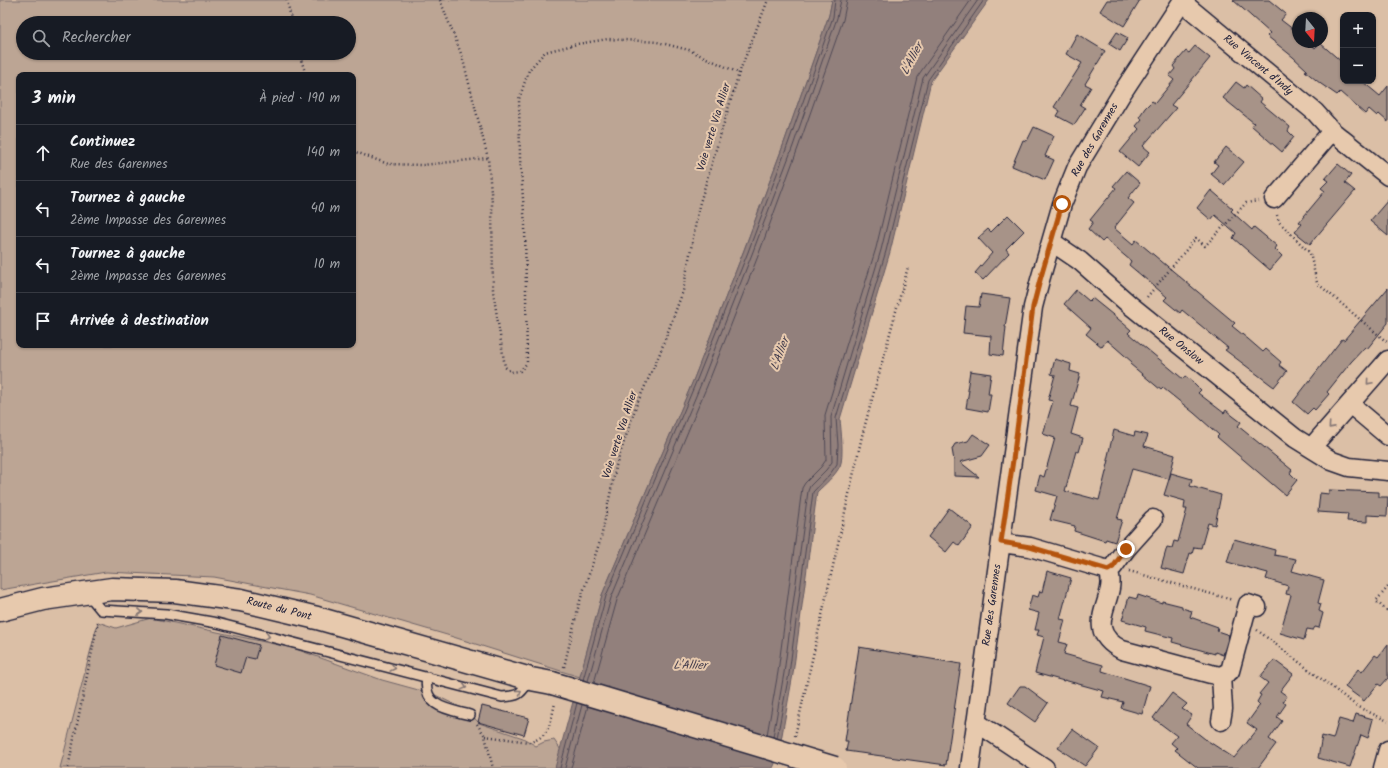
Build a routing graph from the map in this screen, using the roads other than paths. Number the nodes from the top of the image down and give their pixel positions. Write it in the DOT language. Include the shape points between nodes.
graph roads {
  1 [pos="1182,1"];
  2 [pos="1332,130"];
  3 [pos="1388,176"];
  4 [pos="1274,198"];
  5 [pos="1052,242"];
  6 [pos="1388,360"];
  7 [pos="1350,404"];
  8 [pos="1388,436"];
  9 [pos="1311,448"];
  10 [pos="1388,471"];
  11 [pos="1153,519"];
  12 [pos="1001,542"];
  13 [pos="1111,569"];
  14 [pos="86,592"];
  15 [pos="0,610"];
  16 [pos="1249,610"];
  17 [pos="1221,676"];
  18 [pos="427,677"];
  19 [pos="550,683"];
  20 [pos="470,715"];
  21 [pos="1221,721"];
  22 [pos="976,722"];
  23 [pos="1388,750"];
  24 [pos="835,768"];
  25 [pos="970,768"];
  26 [pos="1045,768"];
  27 [pos="1383,768"];
  1 -- 2 [label="street, Rue Vincent d'Indy" via="1315,112"];
  1 -- 5 [label="street, Rue des Garennes" via="1077,167 1062,204"];
  2 -- 3 [label="street, Rue Vincent d'Indy"];
  2 -- 4 [label="street"];
  5 -- 9 [label="street, Rue Onslow" via="1080,260 1136,310 1295,438"];
  5 -- 12 [label="street, Rue des Garennes" via="1033,307"];
  6 -- 7 [label="street, one-way"];
  7 -- 8 [label="street"];
  7 -- 9 [label="street, one-way"];
  9 -- 10 [label="street, Rue Onslow" via="1349,467"];
  11 -- 13 [label="street"];
  12 -- 13 [label="street" via="1030,547"];
  12 -- 22 [label="street, Rue des Garennes"];
  13 -- 17 [label="street" via="1112,578 1101,618 1102,629 1112,645 1122,650"];
  14 -- 15 [label="main road, Route du Pont"];
  14 -- 18 [label="lane, one-way" via="101,610 166,614 217,623"];
  14 -- 19 [label="main road, Route du Pont" via="112,589 175,591 242,600 325,620"];
  16 -- 17 [label="street" via="1230,671"];
  17 -- 21 [label="street"];
  18 -- 19 [label="lane, one-way" via="502,697 514,696"];
  18 -- 20 [label="lane" via="425,688 428,697 437,704"];
  19 -- 24 [label="main road, Route du Pont, bridge"];
  22 -- 25 [label="street, Rue des Garennes"];
  22 -- 26 [label="street"];
  23 -- 27 [label="street"];
}
